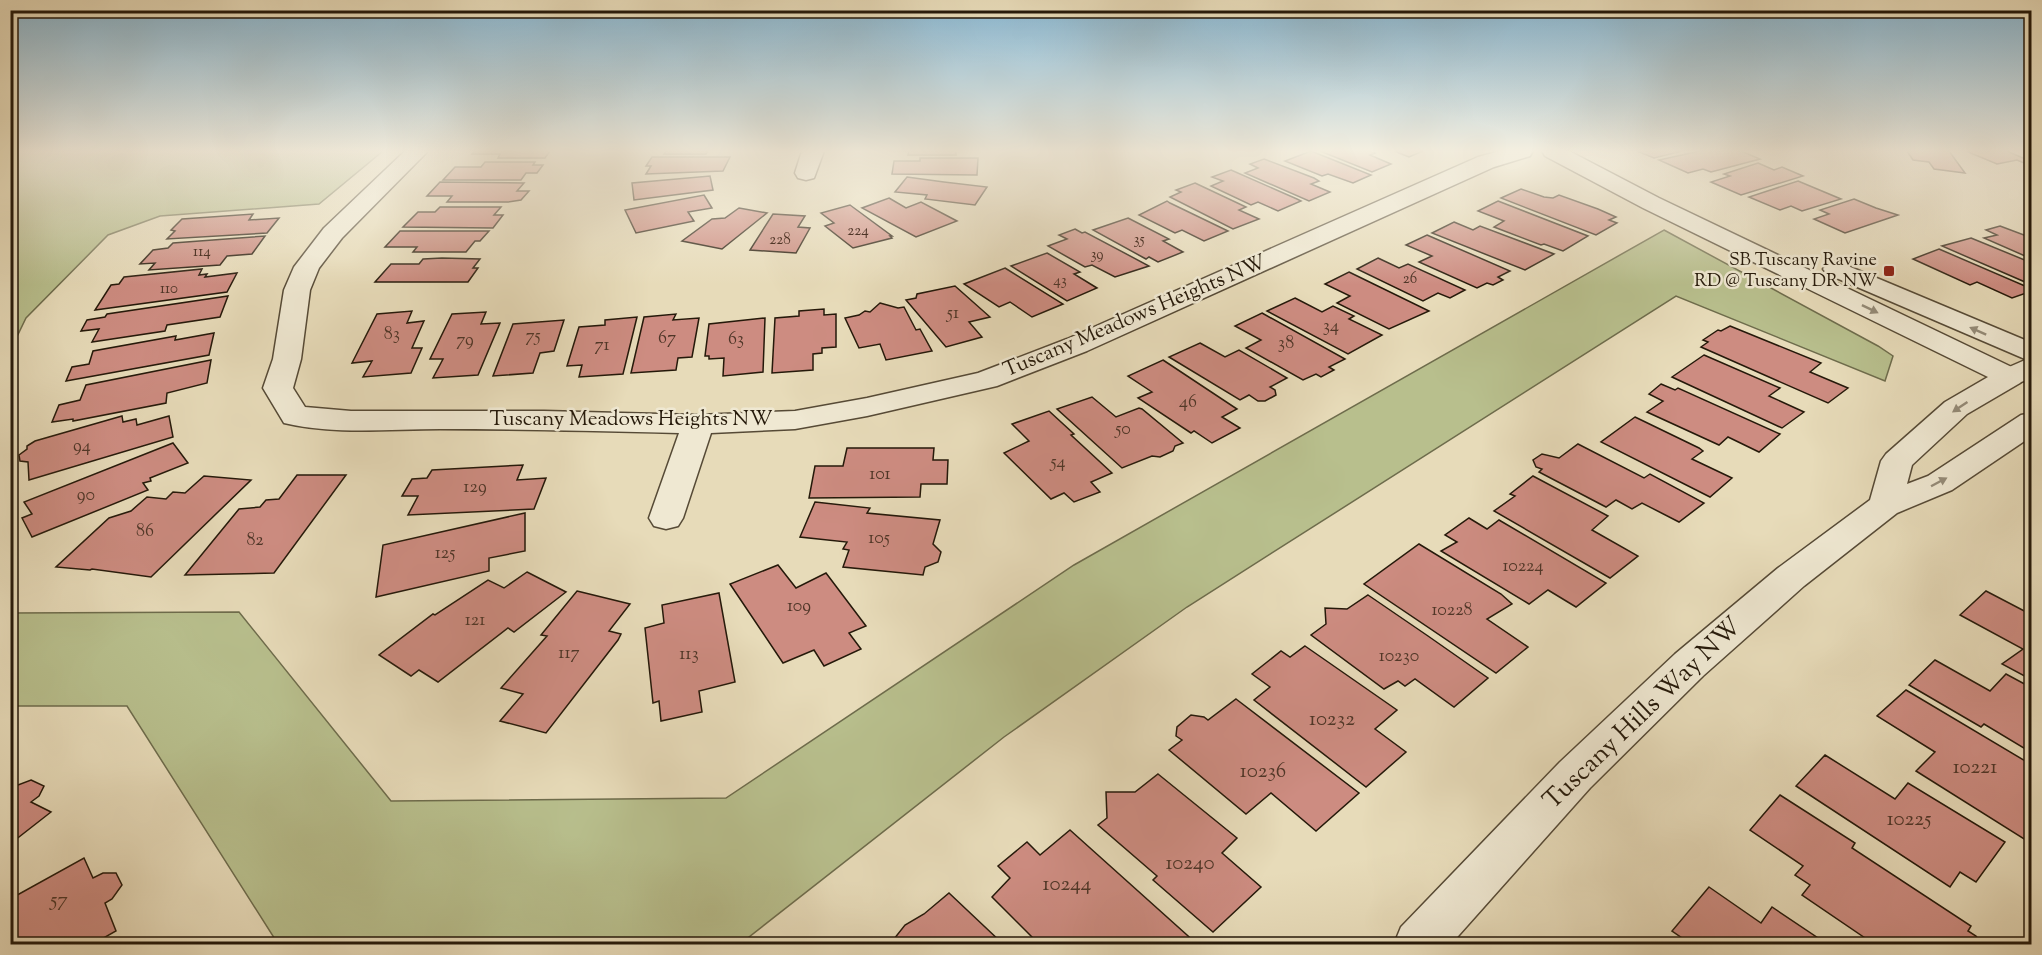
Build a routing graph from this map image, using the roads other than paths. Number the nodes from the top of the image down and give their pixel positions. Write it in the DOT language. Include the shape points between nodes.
graph roads {
  1 [pos="371,196"];
  2 [pos="1411,196"];
  3 [pos="1638,196"];
  4 [pos="1668,196"];
  5 [pos="2031,354"];
  6 [pos="2024,377"];
  7 [pos="2031,422"];
  8 [pos="698,424"];
  9 [pos="1885,505"];
  10 [pos="666,518"];
  11 [pos="1419,945"];
  1 -- 8 [label="street, Tuscany Meadows Heights NW" via="333,233 307,267 297,290 287,359 278,388 295,416"];
  2 -- 8 [label="street, Tuscany Meadows Heights NW" via="1077,345 987,380 795,420"];
  3 -- 6 [label="street, one-way"];
  5 -- 4 [label="street, one-way"];
  6 -- 9 [label="street, one-way" via="1956,408 1898,461"];
  9 -- 7 [label="street, Tuscany Hills Way NW, one-way" via="1940,483"];
  8 -- 10 [label="street"];
  9 -- 11 [label="street, Tuscany Hills Way NW" via="1791,577 1689,665 1575,775"];
}
